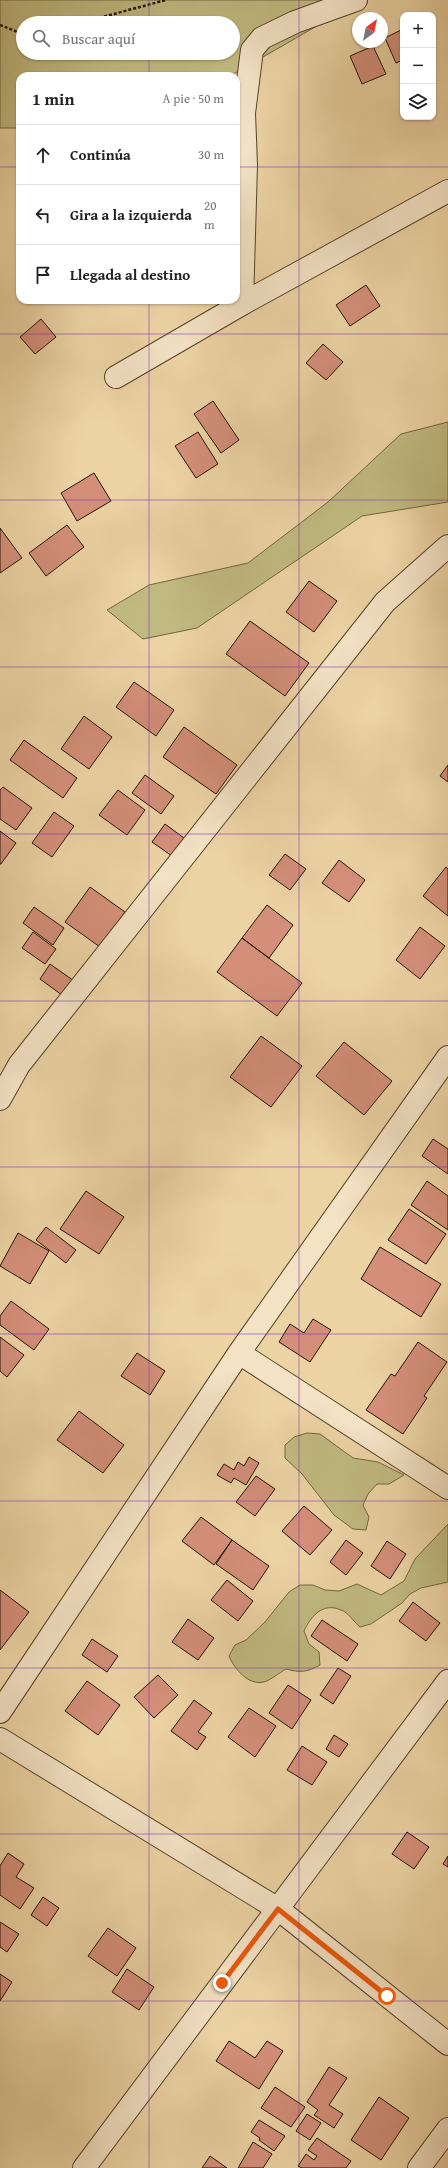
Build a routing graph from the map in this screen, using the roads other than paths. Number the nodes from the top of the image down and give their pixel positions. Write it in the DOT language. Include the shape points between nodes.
graph roads {
  1 [pos="356,0"];
  2 [pos="448,190"];
  3 [pos="242,304"];
  4 [pos="116,377"];
  5 [pos="448,546"];
  6 [pos="448,1057"];
  7 [pos="0,1099"];
  8 [pos="239,1353"];
  9 [pos="448,1488"];
  10 [pos="448,1681"];
  11 [pos="0,1712"];
  12 [pos="0,1739"];
  13 [pos="278,1909"];
  14 [pos="448,2044"];
  15 [pos="448,2129"];
  16 [pos="84,2168"];
  17 [pos="419,2168"];
  1 -- 3 [label="street" via="295,22 262,38 252,50 244,113 246,165"];
  2 -- 3 [label="street"];
  3 -- 4 [label="street"];
  5 -- 7 [label="street" via="385,602 19,1065"];
  6 -- 8 [label="street"];
  8 -- 9 [label="street"];
  8 -- 11 [label="street"];
  10 -- 13 [label="street"];
  12 -- 13 [label="street"];
  13 -- 14 [label="street"];
  13 -- 16 [label="street"];
  15 -- 17 [label="street"];
}
